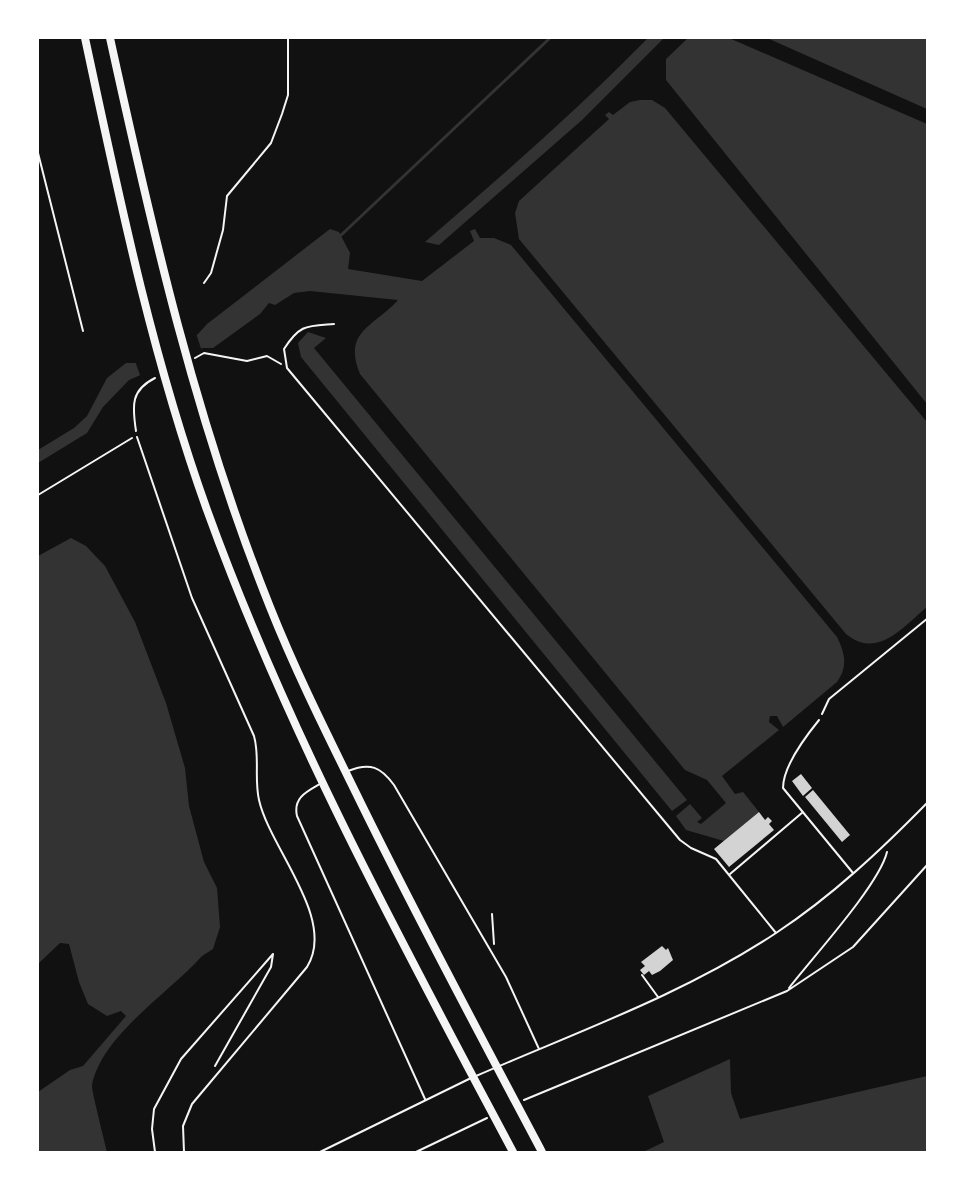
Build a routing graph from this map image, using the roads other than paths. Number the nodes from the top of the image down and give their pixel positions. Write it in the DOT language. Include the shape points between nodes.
graph roads {
  1 [pos="85,38"];
  2 [pos="110,38"];
  3 [pos="334,324"];
  4 [pos="137,437"];
  5 [pos="819,720"];
  6 [pos="345,772"];
  7 [pos="322,783"];
  8 [pos="927,802"];
  9 [pos="802,812"];
  10 [pos="853,873"];
  11 [pos="730,874"];
  12 [pos="776,933"];
  13 [pos="642,975"];
  14 [pos="658,997"];
  15 [pos="538,1049"];
  16 [pos="425,1099"];
  17 [pos="184,1152"];
  18 [pos="320,1152"];
  19 [pos="513,1152"];
  20 [pos="542,1152"];
  1 -- 7 [label="highway" via="162,376 236,585"];
  2 -- 6 [label="highway" via="181,340 228,491 269,605"];
  3 -- 11 [label="lane" via="304,326 293,335 285,349 287,368 680,840 716,859"];
  4 -- 17 [label="lane" via="192,598 254,736 259,799 309,912 316,938 307,967 186,1114"];
  5 -- 9 [label="lane" via="802,741 783,777 783,788"];
  6 -- 15 [label="lane" via="373,766 386,774 498,962"];
  6 -- 20 [label="highway"];
  7 -- 16 [label="lane" via="300,797 297,816"];
  7 -- 19 [label="highway"];
  8 -- 10 [label="lane"];
  9 -- 10 [label="lane"];
  9 -- 11 [label="lane"];
  10 -- 12 [label="lane"];
  11 -- 12 [label="lane"];
  12 -- 14 [label="lane"];
  13 -- 14 [label="lane"];
  14 -- 15 [label="lane"];
  15 -- 16 [label="lane"];
  16 -- 18 [label="lane"];
}
